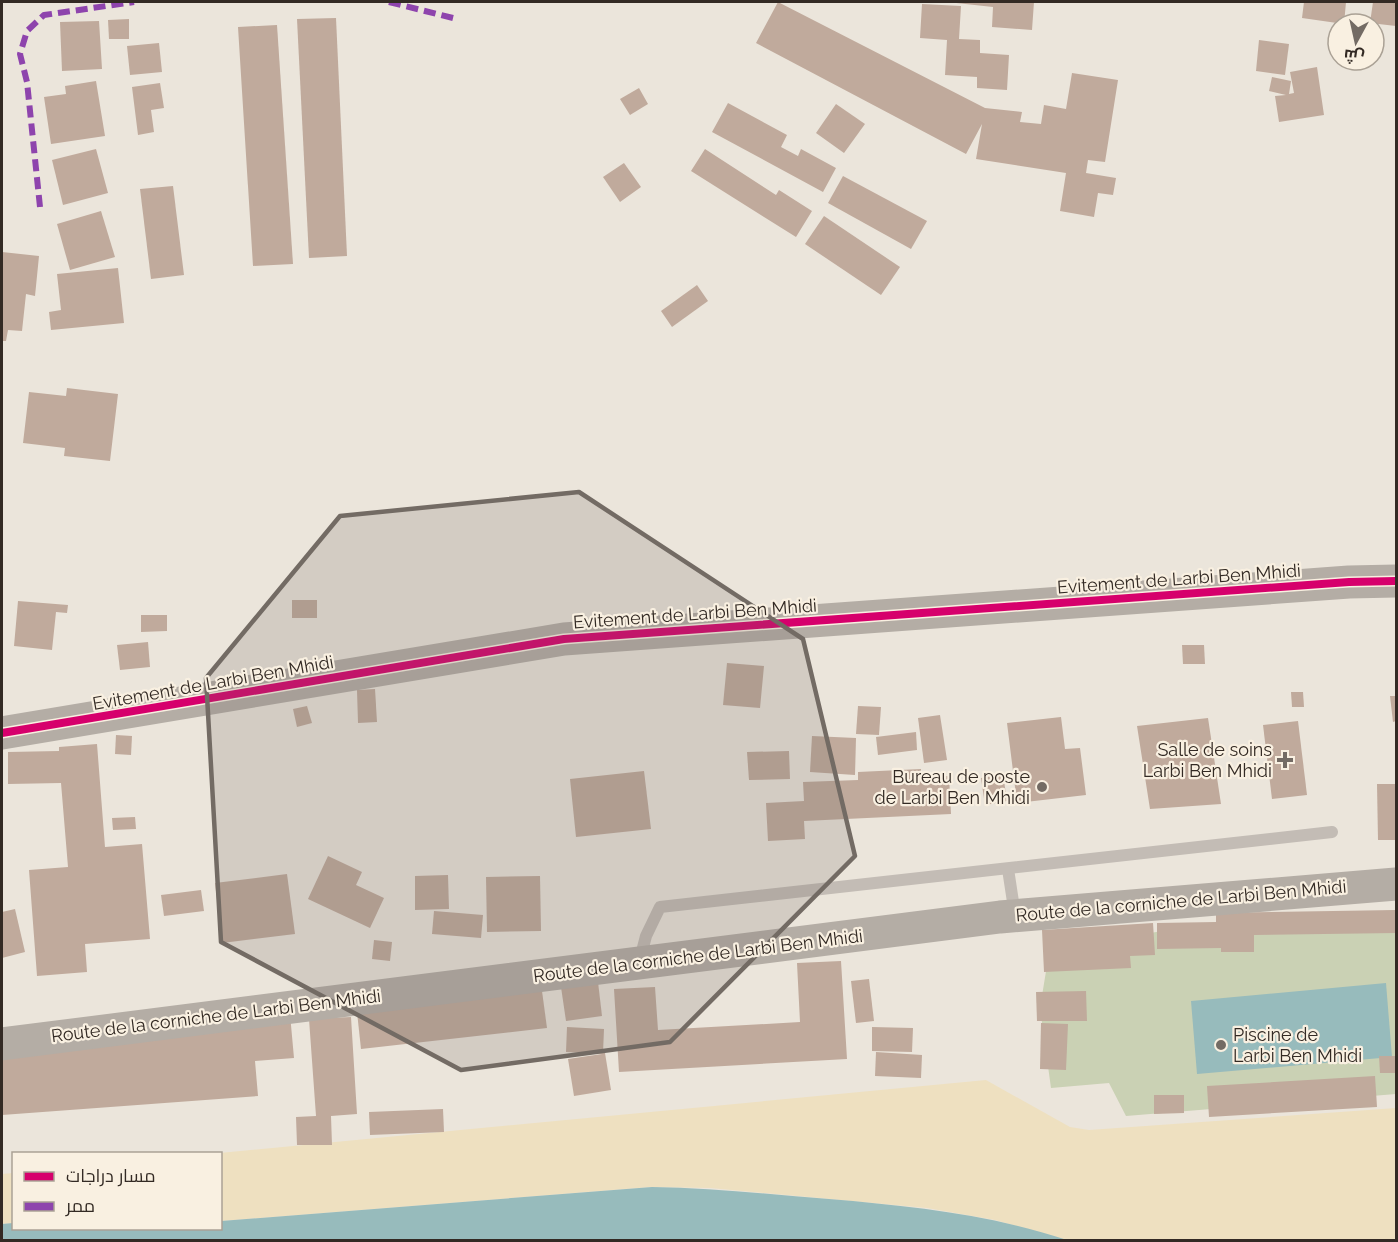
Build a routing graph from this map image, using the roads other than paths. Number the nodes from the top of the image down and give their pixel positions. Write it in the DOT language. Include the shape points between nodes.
graph roads {
  1 [pos="1396,581"];
  2 [pos="2,733"];
  3 [pos="1332,832"];
  4 [pos="1008,868"];
  5 [pos="1396,884"];
  6 [pos="1015,916"];
  7 [pos="638,963"];
  8 [pos="2,1044"];
  1 -- 2 [label="main road, Evitement de Larbi Ben Mhidi" via="564,639"];
  3 -- 4 [label="lane"];
  4 -- 6 [label="lane"];
  4 -- 7 [label="lane" via="660,907"];
  5 -- 6 [label="main road, Route de la corniche de Larbi Ben Mhidi"];
  6 -- 7 [label="main road, Route de la corniche de Larbi Ben Mhidi"];
  7 -- 8 [label="main road, Route de la corniche de Larbi Ben Mhidi"];
}
